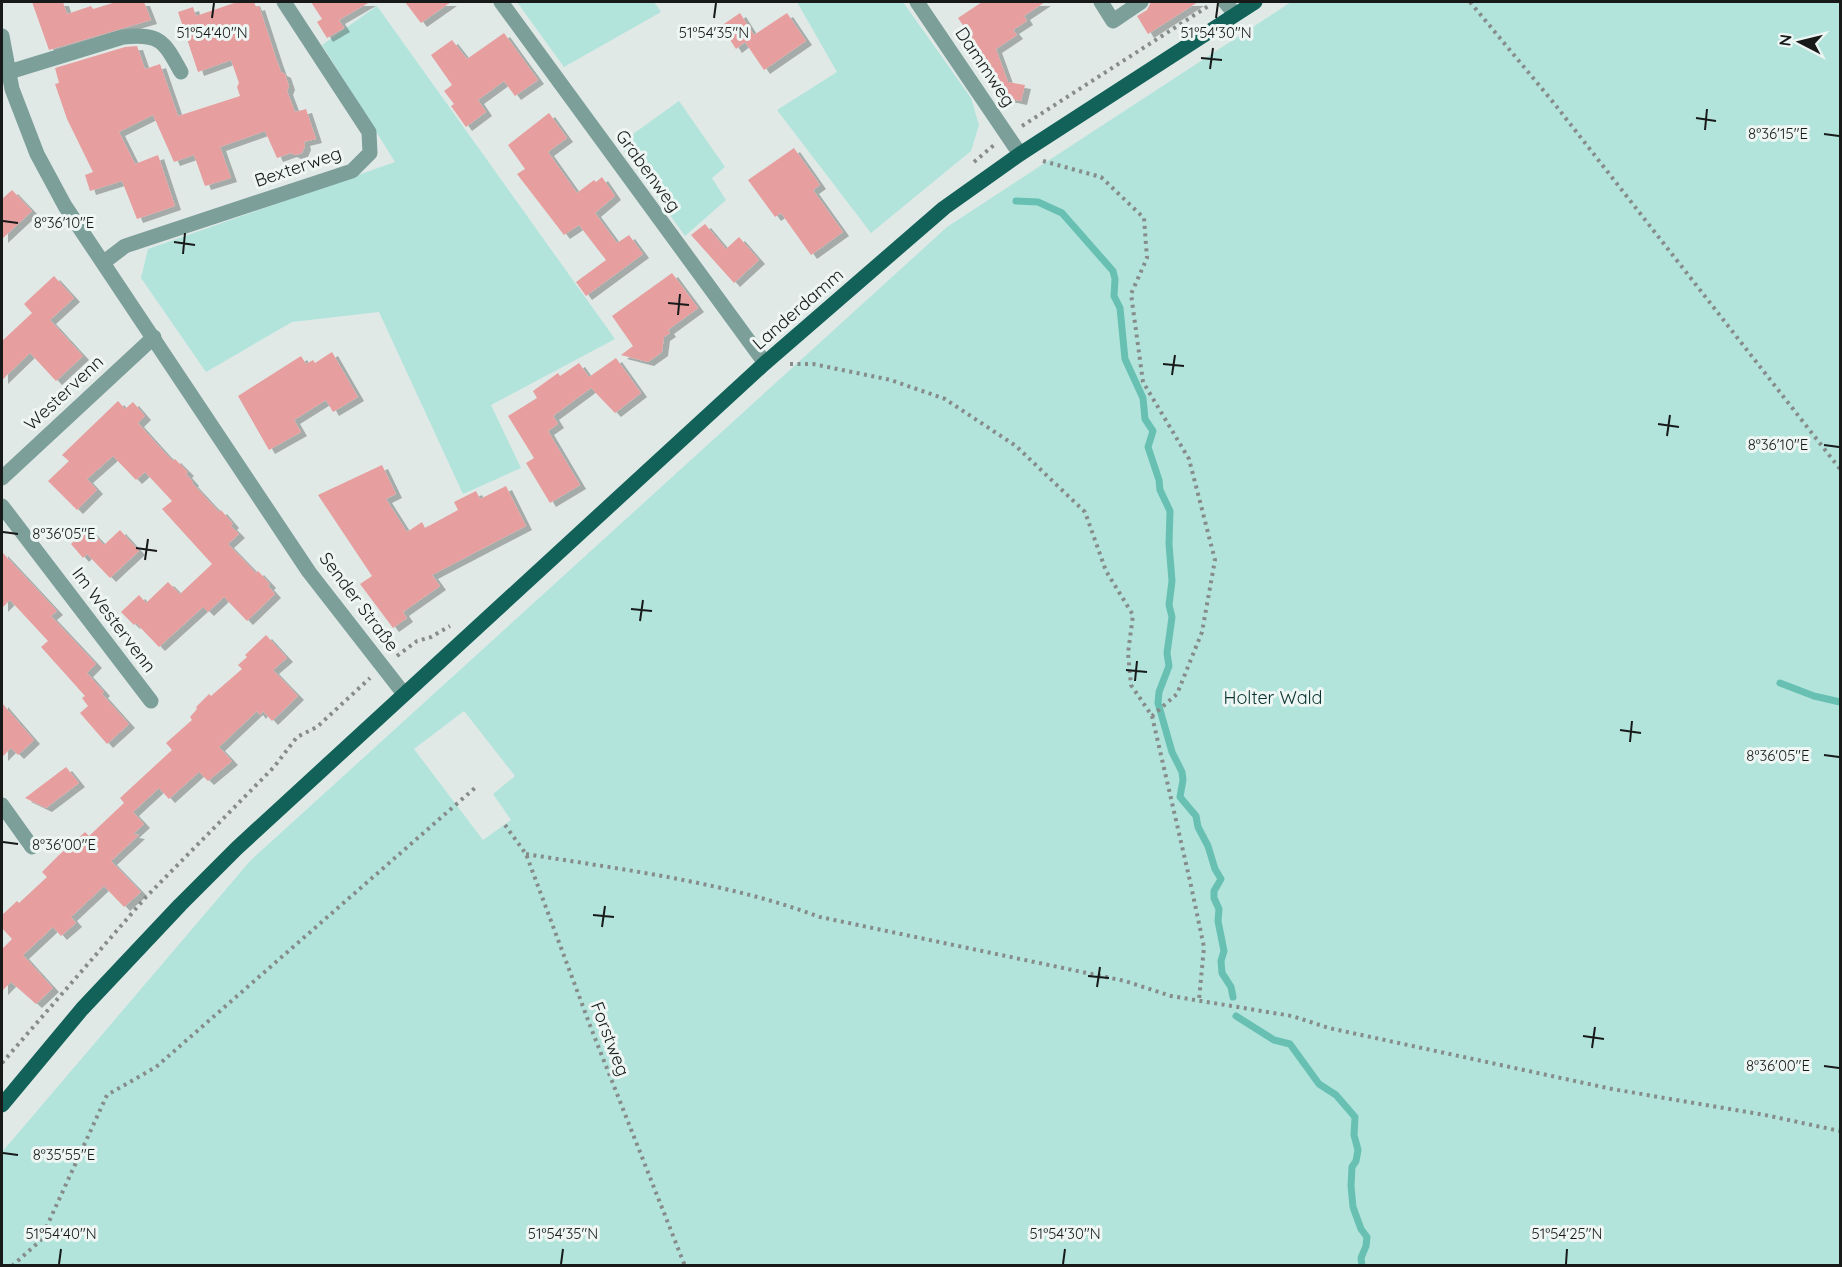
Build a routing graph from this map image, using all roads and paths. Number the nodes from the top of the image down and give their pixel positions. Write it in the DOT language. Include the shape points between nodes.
graph roads {
  1 [pos="284,2"];
  2 [pos="501,2"];
  3 [pos="917,2"];
  4 [pos="1101,2"];
  5 [pos="1141,2"];
  6 [pos="1225,2"];
  7 [pos="1255,2"];
  8 [pos="1470,2"];
  9 [pos="1234,15"];
  10 [pos="2,36"];
  11 [pos="9,72"];
  12 [pos="181,72"];
  13 [pos="1020,154"];
  14 [pos="104,262"];
  15 [pos="154,337"];
  16 [pos="765,363"];
  17 [pos="1840,469"];
  18 [pos="2,478"];
  19 [pos="2,506"];
  20 [pos="370,678"];
  21 [pos="404,694"];
  22 [pos="151,701"];
  23 [pos="1153,715"];
  24 [pos="477,787"];
  25 [pos="2,805"];
  26 [pos="505,825"];
  27 [pos="32,847"];
  28 [pos="526,854"];
  29 [pos="1199,1000"];
  30 [pos="2,1063"];
  31 [pos="2,1105"];
  32 [pos="1840,1131"];
  33 [pos="12,1266"];
  34 [pos="685,1266"];
  1 -- 14 [label="street, Bexterweg" via="369,132 370,153 352,171 125,246"];
  2 -- 16 [label="street, Grabenweg"];
  3 -- 13 [label="street, Dammweg"];
  4 -- 5 [label="street" via="1113,21"];
  6 -- 9 [label="street"];
  7 -- 9 [label="main road, Landerdamm"];
  8 -- 17 [label="path"];
  9 -- 13 [label="main road, Landerdamm"];
  10 -- 11 [label="street, Sender Straße"];
  11 -- 12 [label="street" via="140,35 159,39"];
  11 -- 14 [label="street, Sender Straße" via="37,154 65,206"];
  13 -- 16 [label="main road, Landerdamm" via="944,208"];
  13 -- 23 [label="path" via="1101,177 1144,218 1147,258 1131,294 1143,382 1190,459 1215,560 1202,632 1177,694"];
  14 -- 15 [label="street, Sender Straße"];
  15 -- 18 [label="street, Westervenn"];
  15 -- 21 [label="street, Sender Straße" via="309,572"];
  16 -- 21 [label="main road, Landerdamm"];
  16 -- 23 [label="path" via="813,364 891,380 945,399 1016,446 1085,512 1106,572 1133,615 1128,653 1131,685"];
  19 -- 22 [label="street, Im Westervenn"];
  20 -- 30 [label="path" via="317,727 297,737 274,767 146,897"];
  21 -- 31 [label="main road" via="180,905 82,1009"];
  23 -- 29 [label="path" via="1204,947"];
  24 -- 33 [label="path" via="156,1066 107,1095 40,1241"];
  25 -- 27 [label="street"];
  26 -- 28 [label="path, Forstweg"];
  28 -- 29 [label="path" via="703,884 782,903 820,917"];
  28 -- 34 [label="path, Forstweg"];
  29 -- 32 [label="path" via="1292,1016 1329,1028 1612,1089"];
}
